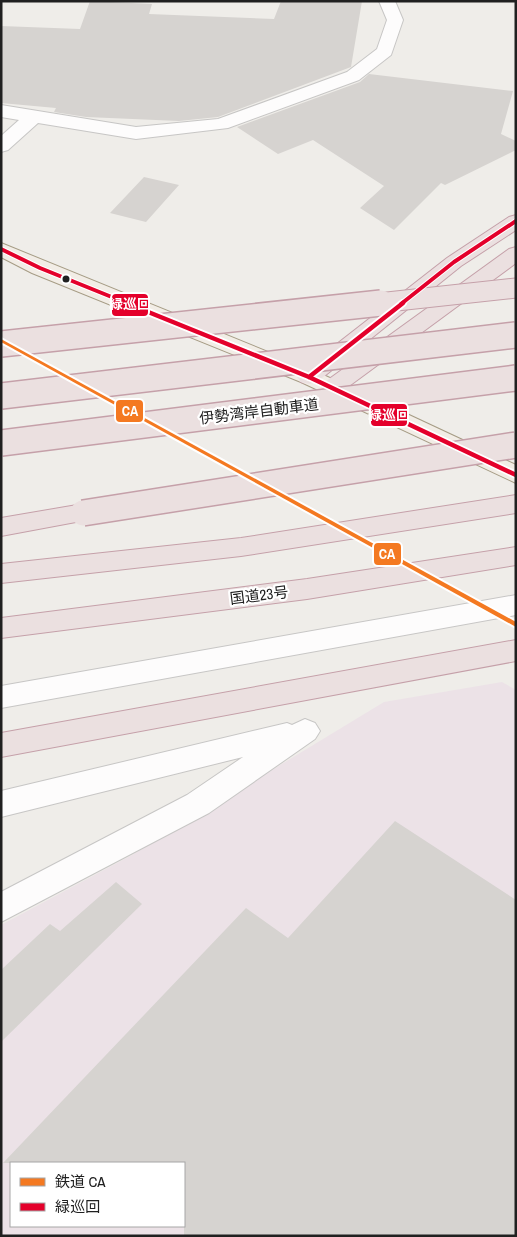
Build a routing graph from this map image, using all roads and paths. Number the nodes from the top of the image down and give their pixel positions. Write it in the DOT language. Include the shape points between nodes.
graph roads {
  1 [pos="387,1"];
  2 [pos="1,111"];
  3 [pos="34,116"];
  4 [pos="1,146"];
  5 [pos="516,221"];
  6 [pos="1,249"];
  7 [pos="516,253"];
  8 [pos="516,288"];
  9 [pos="516,335"];
  10 [pos="1,344"];
  11 [pos="414,348"];
  12 [pos="309,377"];
  13 [pos="516,378"];
  14 [pos="1,382"];
  15 [pos="333,387"];
  16 [pos="1,396"];
  17 [pos="1,442"];
  18 [pos="516,445"];
  19 [pos="516,475"];
  20 [pos="516,504"];
  21 [pos="1,527"];
  22 [pos="516,556"];
  23 [pos="1,574"];
  24 [pos="516,605"];
  25 [pos="1,628"];
  26 [pos="516,650"];
  27 [pos="1,698"];
  28 [pos="1,745"];
  29 [pos="1,804"];
  30 [pos="1,908"];
  1 -- 3 [label="street" via="394,20 385,51 370,64 353,76 221,124 136,133"];
  2 -- 3 [label="street"];
  3 -- 4 [label="street"];
  5 -- 12 [label="highway" via="454,262"];
  6 -- 12 [label="main road" via="40,268"];
  7 -- 15 [label="highway"];
  8 -- 10 [label="highway, bridge"];
  9 -- 11 [label="highway, bridge"];
  11 -- 14 [label="highway, bridge"];
  11 -- 16 [label="highway, bridge"];
  12 -- 15 [label="main road"];
  13 -- 17 [label="highway, 伊勢湾岸自動車道, bridge"];
  15 -- 19 [label="main road"];
  18 -- 21 [label="highway, bridge"];
  20 -- 23 [label="highway" via="241,547"];
  22 -- 25 [label="highway, 国道23号" via="307,589"];
  24 -- 27 [label="street"];
  26 -- 28 [label="highway"];
  29 -- 30 [label="street" via="305,731 198,804"];
}
